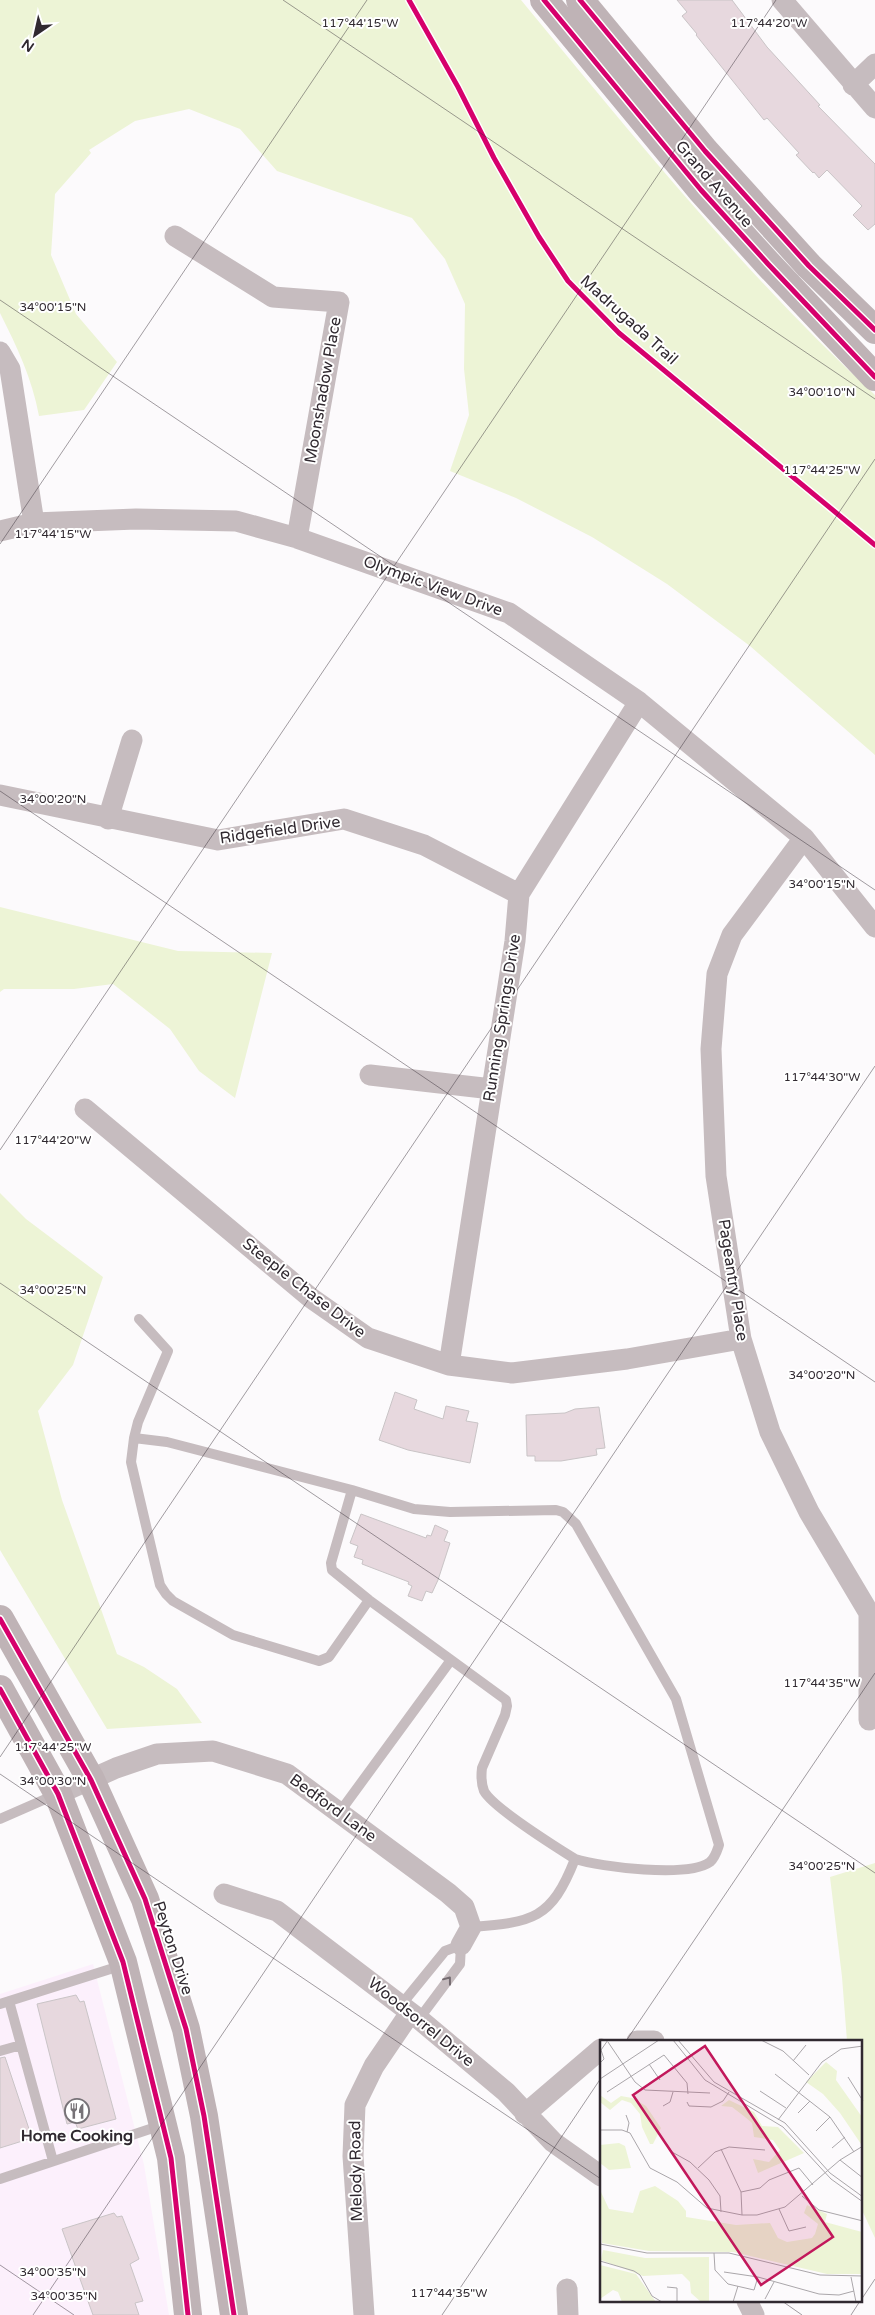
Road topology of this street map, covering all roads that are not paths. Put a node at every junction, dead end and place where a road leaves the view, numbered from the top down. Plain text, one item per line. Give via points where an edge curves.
1 (544, 0) edge
2 (580, 0) edge
3 (782, 0) edge
4 (875, 64) edge
5 (854, 85) junction
6 (875, 108) edge
7 (175, 236) dead end
8 (875, 330) edge
9 (0, 352) edge
10 (875, 377) edge
11 (34, 523) junction
12 (0, 531) edge
13 (298, 538) junction
14 (640, 702) junction
15 (132, 740) dead end
16 (0, 795) edge
17 (108, 819) junction
18 (804, 838) junction
19 (519, 894) junction
20 (875, 927) edge
21 (370, 1075) dead end
22 (492, 1089) junction
23 (85, 1110) dead end
24 (139, 1319) dead end
25 (741, 1339) junction
26 (449, 1366) junction
27 (134, 1438) junction
28 (352, 1490) junction
29 (369, 1600) junction
30 (0, 1619) edge
31 (451, 1660) junction
32 (0, 1689) edge
33 (869, 1720) dead end
34 (91, 1780) junction
35 (58, 1794) junction
36 (339, 1813) junction
37 (0, 1819) edge
38 (575, 1859) junction
39 (224, 1894) dead end
40 (471, 1927) junction
41 (460, 1945) junction
42 (124, 1965) junction
43 (5, 2002) edge
44 (410, 2012) junction
45 (22, 2045) junction
46 (0, 2051) edge
47 (600, 2051) edge
48 (525, 2114) junction
49 (204, 2116) junction
50 (163, 2125) junction
51 (53, 2161) junction
52 (600, 2175) edge
53 (0, 2179) edge
54 (567, 2289) dead end
55 (748, 2302) edge
56 (188, 2315) edge
57 (234, 2315) edge
58 (364, 2315) edge
59 (568, 2315) edge
60 (754, 2315) edge

1 - 10 main road, Grand Avenue via 701,190
2 - 8 main road, Grand Avenue via 712,158 809,266
3 - 5 street
4 - 5 street
5 - 6 street
7 - 13 street, Moonshadow Place via 273,297 339,302
9 - 11 street via 10,369
11 - 12 street, Olympic View Drive
11 - 13 street, Olympic View Drive via 136,519 236,521
13 - 14 street, Olympic View Drive via 509,613
14 - 18 street, Olympic View Drive
14 - 19 street, Running Springs Drive
15 - 17 street
16 - 17 street, Ridgefield Drive
17 - 19 street, Ridgefield Drive via 218,840 344,819 424,845
18 - 20 street, Olympic View Drive
18 - 25 street, Pageantry Place via 732,935 717,974 711,1049 716,1176
19 - 22 street, Running Springs Drive
21 - 22 street
22 - 26 street, Running Springs Drive
23 - 26 street, Steeple Chase Drive via 311,1298 368,1338
24 - 27 lane via 168,1351
25 - 26 street, Steeple Chase Drive via 627,1359 512,1373
25 - 33 street, Pageantry Place via 770,1432 809,1512 869,1613
27 - 28 lane via 167,1442
27 - 29 lane via 131,1462 160,1585 174,1601 233,1635 320,1661 329,1658
28 - 29 lane via 331,1562 332,1570
28 - 38 lane via 414,1509 450,1512 556,1510 576,1524 676,1698 719,1845 710,1862 688,1869 596,1865
29 - 31 lane
30 - 34 main road, Peyton Drive
31 - 36 lane
31 - 38 lane via 506,1700 507,1706 482,1768 485,1793 524,1825
32 - 35 main road
34 - 35 street, Bedford Lane
34 - 36 street, Bedford Lane via 157,1754 213,1751 287,1774
34 - 49 main road, Peyton Drive via 145,1899 186,2029
35 - 37 lane
35 - 42 main road
36 - 40 street, Bedford Lane via 448,1893 464,1907
38 - 40 lane via 561,1890 537,1916 500,1925
39 - 44 street, Woodsorrel Drive via 277,1911
40 - 41 street
41 - 44 lane via 444,1951
44 -> 41 lane via 460,1964
42 - 43 lane
42 - 50 main road
43 - 45 lane
44 - 48 street, Woodsorrel Drive via 506,2092
44 - 58 street, Melody Road via 374,2066 355,2105 353,2156
45 - 46 lane
45 - 51 lane
47 - 48 street
48 - 52 street, Woodsorrel Drive via 553,2142
49 - 50 main road
49 - 57 main road, Peyton Drive
50 - 51 lane
50 - 56 main road via 171,2158
51 - 53 lane
54 - 59 street
55 - 60 street

